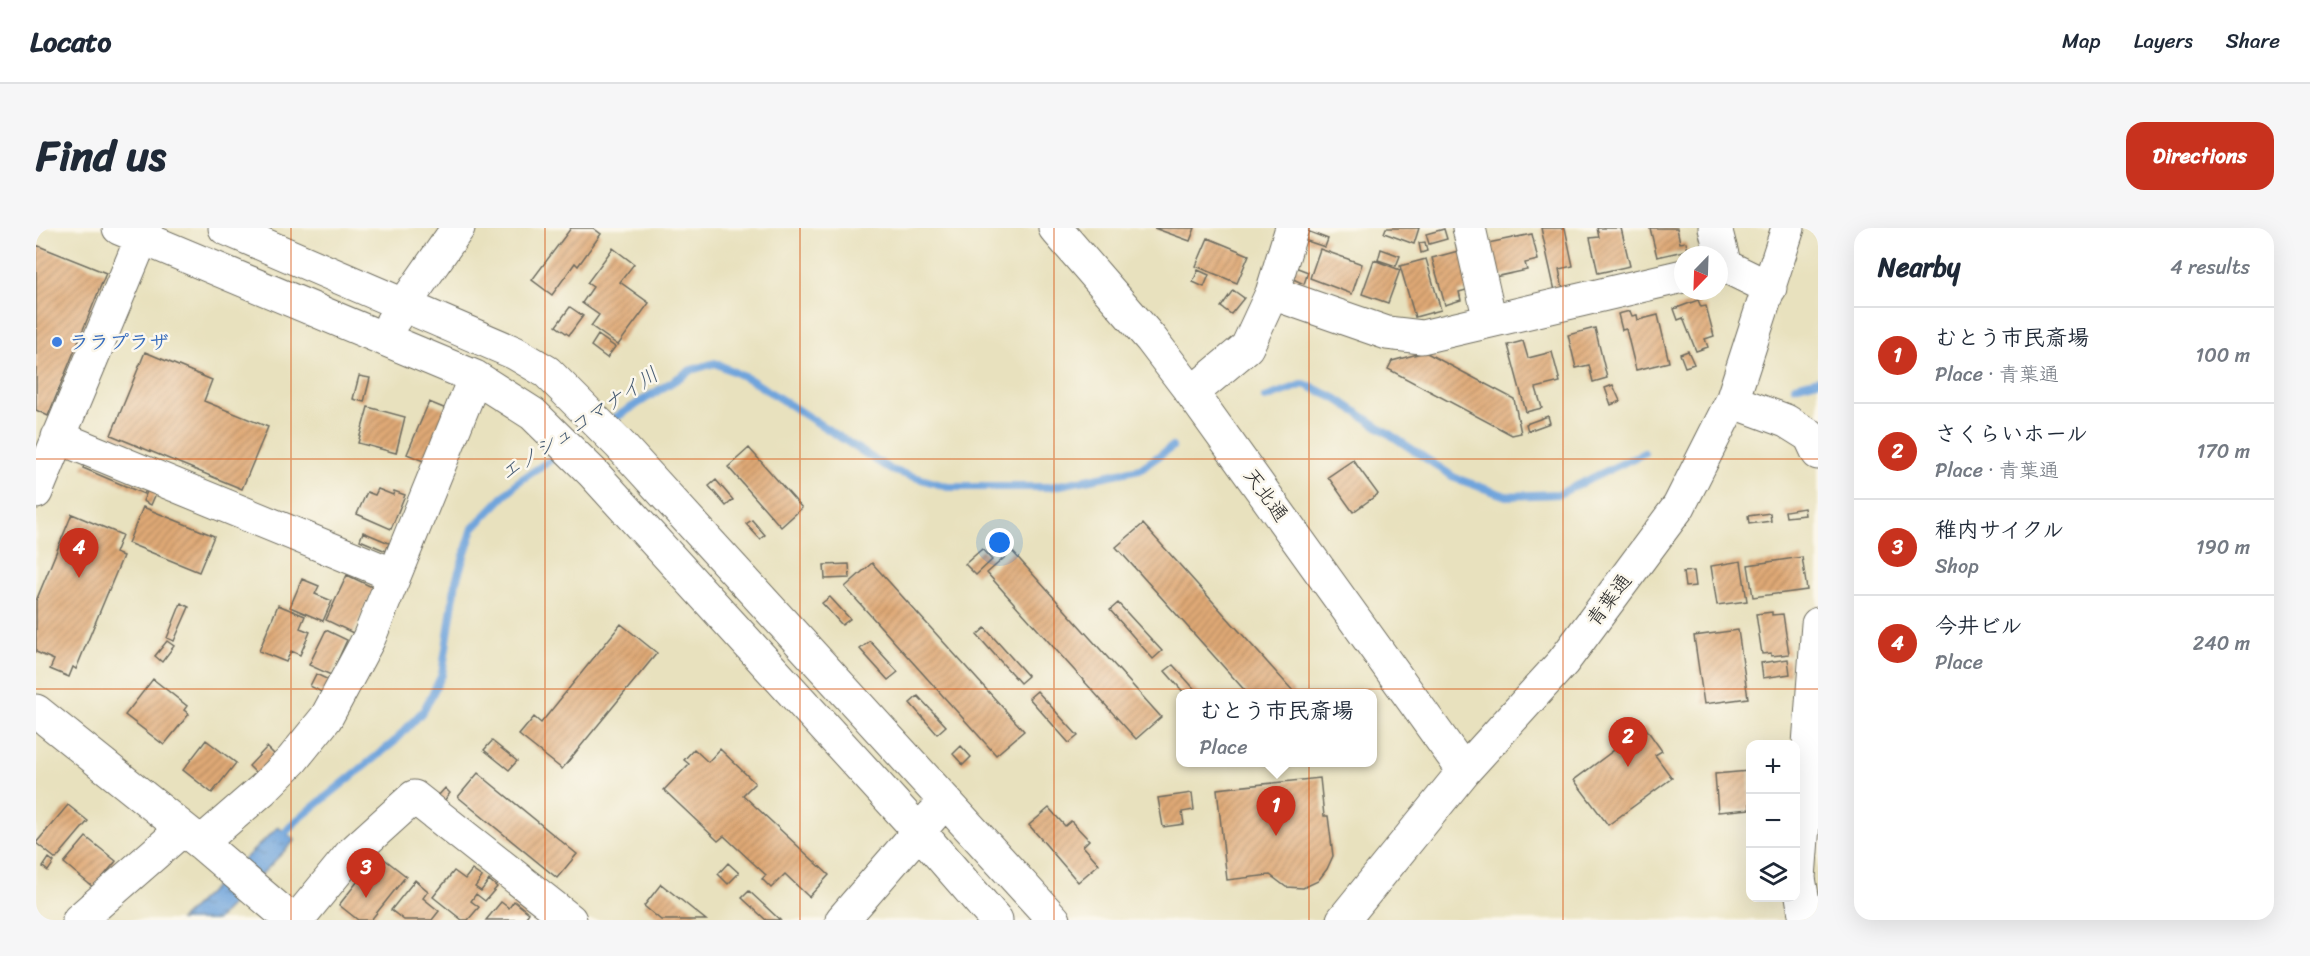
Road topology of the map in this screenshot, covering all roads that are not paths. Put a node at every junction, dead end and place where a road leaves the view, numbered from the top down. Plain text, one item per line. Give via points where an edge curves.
1 (225, 228) edge
2 (458, 228) edge
3 (1292, 228) edge
4 (1469, 228) edge
5 (1715, 228) edge
6 (1788, 228) edge
7 (136, 231) edge
8 (1074, 235) edge
9 (1718, 246) edge
10 (1728, 269) edge
11 (1674, 278) edge
12 (1770, 288) junction
13 (1272, 293) junction
14 (404, 305) junction
15 (1490, 321) junction
16 (382, 337) junction
17 (475, 377) junction
18 (1192, 393) junction
19 (1732, 401) junction
20 (58, 437) junction
21 (1818, 453) edge
22 (36, 492) edge
23 (394, 575) junction
24 (1818, 624) edge
25 (36, 711) edge
26 (1464, 771) junction
27 (946, 801) junction
28 (918, 830) junction
29 (198, 841) junction
30 (288, 916) edge
31 (79, 920) edge
32 (570, 920) edge
33 (842, 920) edge
34 (996, 920) edge
35 (1054, 920) edge
36 (1343, 920) edge
37 (1806, 920) edge

1 - 14 street
2 - 14 street
3 - 13 street
4 - 15 street
5 - 9 street
6 - 12 street, 青葉通
7 - 16 street
7 - 20 street
8 - 18 street, 天北通
10 - 12 street
11 - 15 street
12 - 19 street, 青葉通
13 - 15 street via 1387,333 1422,337
13 - 18 street via 1247,347
14 - 16 street
14 - 27 street via 515,353 547,372 621,445
16 - 17 street
17 - 23 street
17 - 28 street via 516,402 592,472
18 - 26 street, 天北通
19 - 21 street via 1785,421 1810,436
19 - 26 street, 青葉通 via 1678,506 1563,662
20 - 22 street
20 - 23 street
23 - 29 street via 369,638 326,718 262,790
24 - 37 street via 1799,878
25 - 29 street
26 - 36 street, 青葉通
27 - 28 street
27 - 35 street
28 - 33 street
28 - 34 street
29 - 30 street
29 - 31 street
30 - 32 street via 414,796

